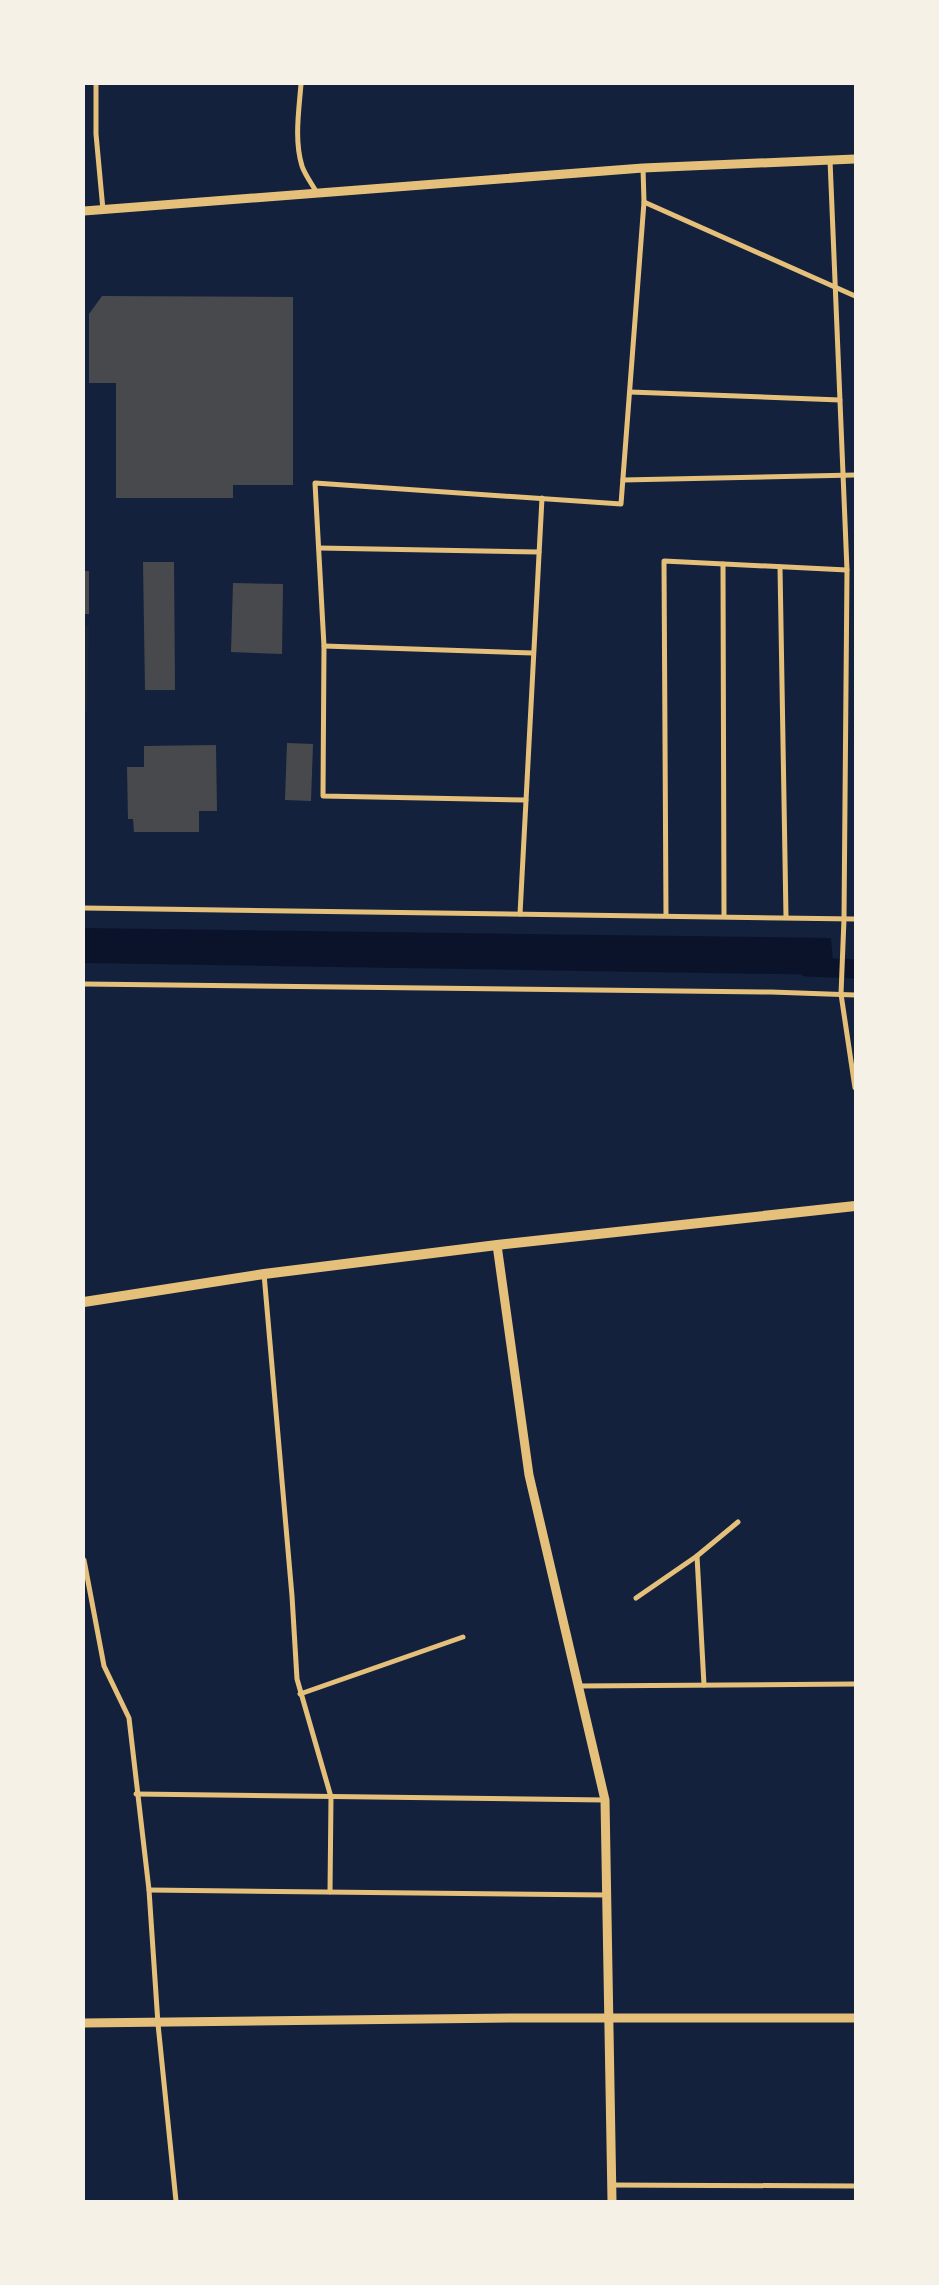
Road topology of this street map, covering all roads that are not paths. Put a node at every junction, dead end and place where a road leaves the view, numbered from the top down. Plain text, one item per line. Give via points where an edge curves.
1 (96, 84) edge
2 (300, 84) edge
3 (830, 159) junction
4 (855, 159) edge
5 (643, 168) junction
6 (318, 193) junction
7 (644, 202) junction
8 (103, 210) junction
9 (84, 211) edge
10 (835, 288) junction
11 (855, 296) edge
12 (630, 392) junction
13 (840, 400) junction
14 (855, 474) edge
15 (843, 475) junction
16 (623, 480) junction
17 (542, 498) junction
18 (319, 548) junction
19 (539, 552) junction
20 (723, 564) junction
21 (780, 567) junction
22 (847, 570) junction
23 (324, 646) junction
24 (534, 652) junction
25 (526, 800) junction
26 (84, 908) edge
27 (520, 914) junction
28 (666, 915) junction
29 (724, 916) junction
30 (786, 917) junction
31 (844, 918) junction
32 (855, 919) edge
33 (84, 984) edge
34 (841, 994) junction
35 (855, 995) edge
36 (855, 1088) edge
37 (855, 1206) edge
38 (497, 1245) junction
39 (264, 1274) junction
40 (84, 1302) edge
41 (738, 1522) dead end
42 (697, 1556) junction
43 (84, 1560) edge
44 (636, 1598) dead end
45 (463, 1637) dead end
46 (855, 1684) edge
47 (704, 1685) junction
48 (578, 1686) junction
49 (300, 1694) junction
50 (136, 1794) junction
51 (331, 1797) junction
52 (605, 1800) junction
53 (149, 1890) junction
54 (330, 1892) junction
55 (606, 1895) junction
56 (855, 2018) edge
57 (607, 2019) junction
58 (84, 2024) edge
59 (158, 2024) junction
60 (612, 2185) junction
61 (855, 2186) edge
62 (176, 2201) edge
63 (612, 2201) edge

1 - 8 street via 96,134
2 - 6 street via 300,154 304,170
3 - 4 street
3 - 5 street
3 - 10 street
5 - 6 street
5 - 7 street
6 - 8 street
7 - 10 street
7 - 12 street
8 - 9 street
10 - 11 street
10 - 13 street
12 - 13 street
12 - 16 street
13 - 15 street
14 - 15 street
15 - 16 street
15 - 22 street
16 - 17 street via 621,504
17 - 18 street via 315,483
17 - 19 street
18 - 19 street
18 - 23 street
19 - 24 street
20 - 21 street
20 - 28 street via 664,561
20 - 29 street
21 - 22 street
21 - 30 street
22 - 31 street
23 - 24 street
23 - 25 street via 323,796
24 - 25 street
25 - 27 street
26 - 27 street
27 - 28 street
28 - 29 street
29 - 30 street
30 - 31 street
31 - 32 street
31 - 34 street
33 - 34 street
34 - 35 street
34 - 36 street
37 - 38 main road
38 - 39 main road
38 - 48 street via 529,1475
39 - 40 main road
39 - 49 street
41 - 42 street
42 - 44 street
42 - 47 street
43 - 50 street via 104,1666 129,1718
45 - 49 street
46 - 47 street
47 - 48 street
48 - 52 street
49 - 51 street
50 - 51 street
50 - 53 street
51 - 52 street
51 - 54 street
52 - 55 street
53 - 54 street
53 - 59 street
54 - 55 street
55 - 57 street
56 - 57 street
57 - 59 street
57 - 60 street
58 - 59 street
59 - 62 street
60 - 61 street
60 - 63 street

